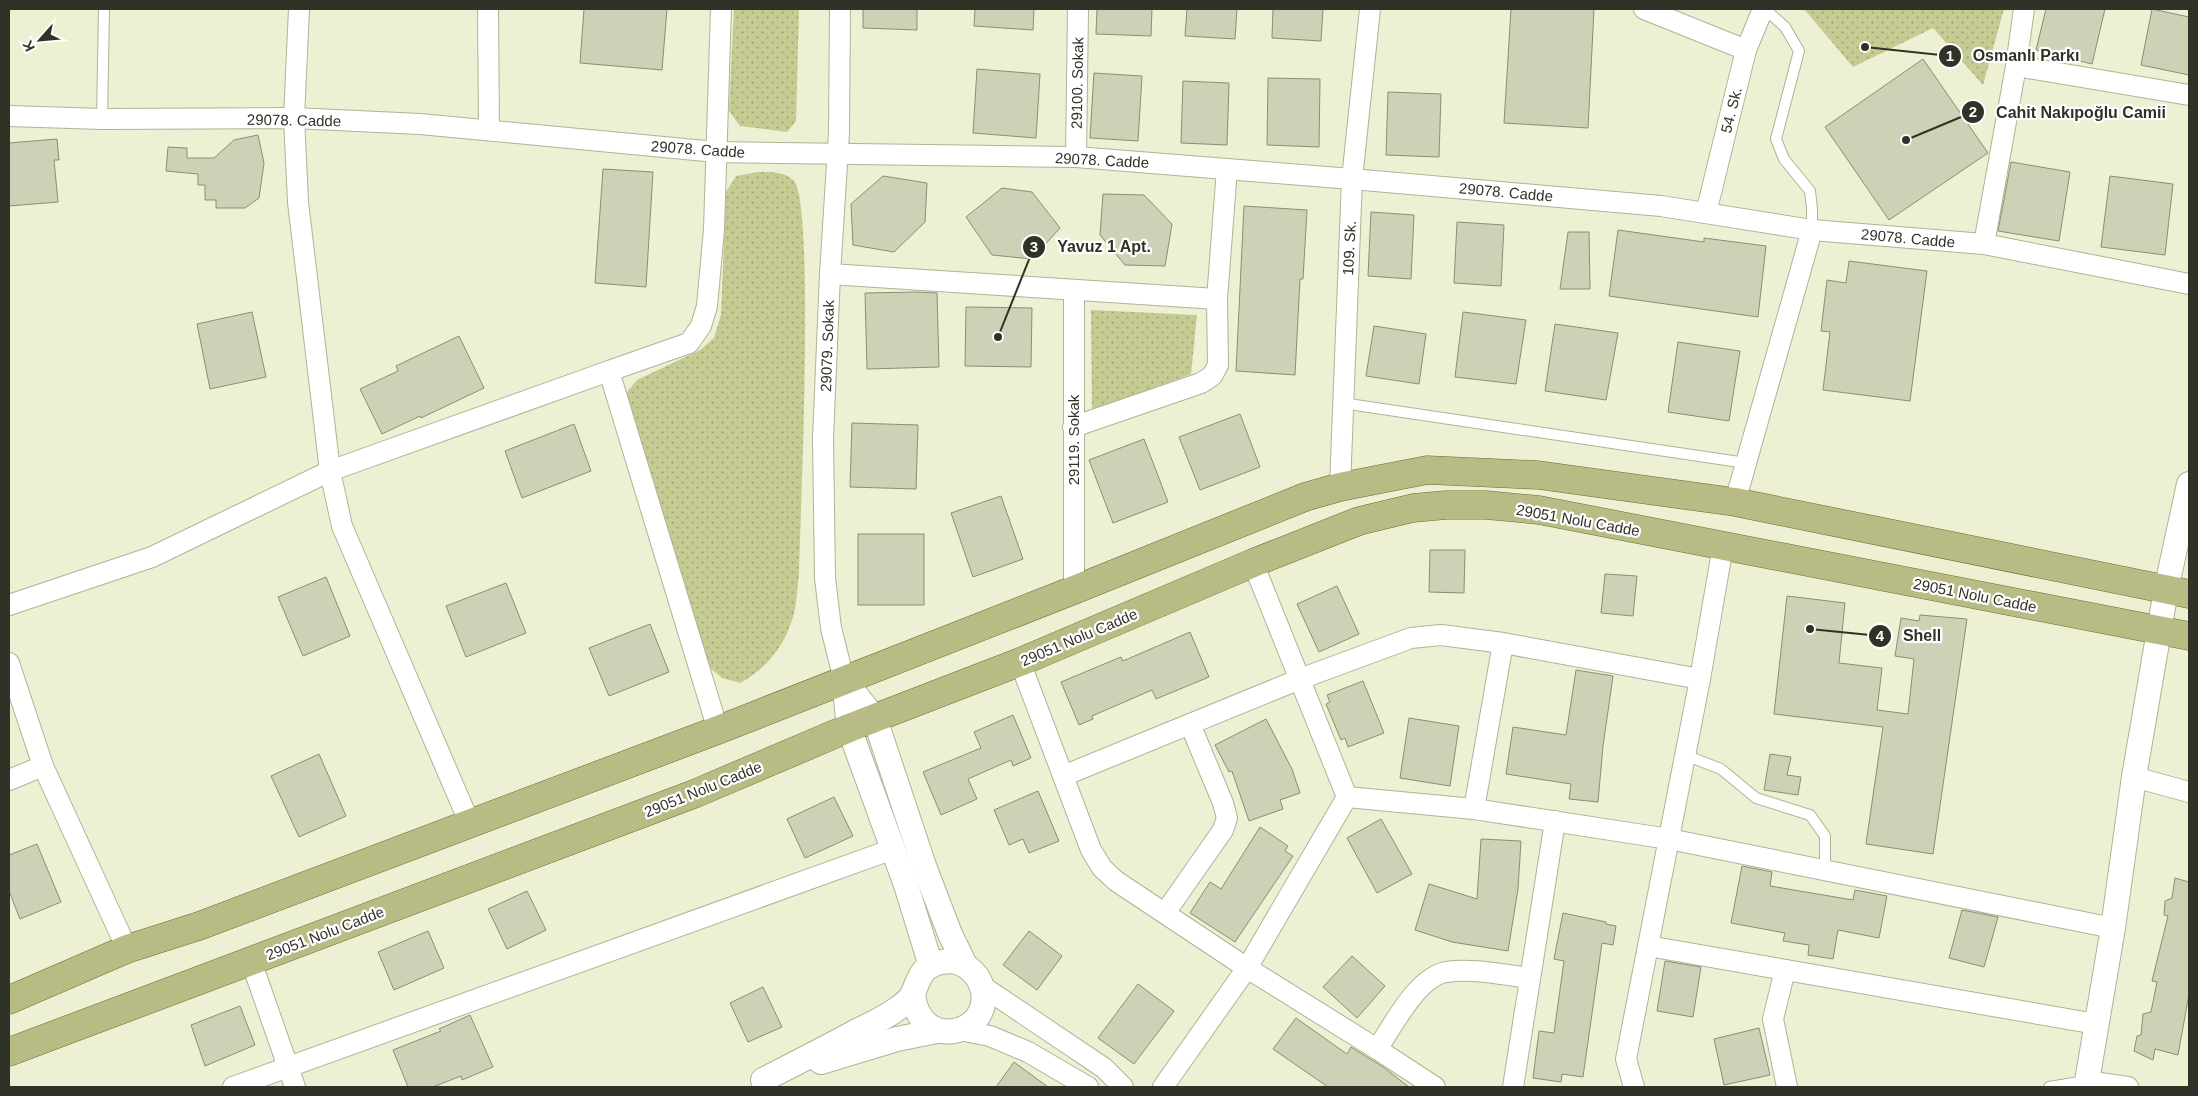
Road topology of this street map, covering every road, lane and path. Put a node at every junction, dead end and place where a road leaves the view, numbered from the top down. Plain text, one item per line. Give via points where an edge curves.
1 (104, 9) edge
2 (298, 9) edge
3 (488, 9) edge
4 (721, 9) edge
5 (840, 9) edge
6 (1078, 9) edge
7 (1370, 9) edge
8 (1644, 9) edge
9 (1764, 9) edge
10 (2024, 9) edge
11 (1746, 50) junction
12 (2016, 66) junction
13 (2189, 95) edge
14 (9, 116) edge
15 (294, 118) junction
16 (102, 119) junction
17 (489, 130) junction
18 (716, 152) junction
19 (838, 154) junction
20 (1076, 157) junction
21 (1227, 169) junction
22 (1352, 179) junction
23 (1706, 213) junction
24 (1812, 230) junction
25 (1984, 244) junction
26 (830, 274) junction
27 (2189, 284) edge
28 (1074, 290) junction
29 (1217, 299) junction
30 (609, 371) junction
31 (1342, 403) junction
32 (1073, 427) junction
33 (1746, 463) junction
34 (330, 471) junction
35 (2189, 484) edge
36 (1340, 487) junction
37 (1735, 502) junction
38 (1723, 546) junction
39 (1253, 563) junction
40 (1074, 590) junction
41 (2178, 592) edge
42 (9, 605) edge
43 (2160, 631) junction
44 (2189, 636) edge
45 (1503, 643) junction
46 (1020, 662) junction
47 (9, 663) edge
48 (1300, 679) junction
49 (1700, 679) junction
50 (844, 680) junction
51 (875, 719) junction
52 (1190, 724) junction
53 (849, 728) junction
54 (718, 730) junction
55 (1686, 755) junction
56 (43, 766) junction
57 (1063, 776) junction
58 (2134, 777) junction
59 (9, 780) edge
60 (2189, 792) edge
61 (1347, 797) junction
62 (1474, 809) junction
63 (1555, 821) junction
64 (470, 824) junction
65 (1669, 839) junction
66 (893, 849) junction
67 (1825, 870) junction
68 (1165, 914) junction
69 (2113, 928) junction
70 (1648, 946) junction
71 (127, 949) junction
72 (251, 961) junction
73 (965, 965) junction
74 (931, 966) junction
75 (1247, 968) junction
76 (1785, 970) junction
77 (1530, 978) junction
78 (982, 986) junction
79 (913, 994) junction
80 (9, 1000) edge
81 (2096, 1024) junction
82 (949, 1030) junction
83 (1378, 1049) junction
84 (9, 1052) edge
85 (288, 1067) junction
86 (2086, 1084) edge
87 (760, 1085) edge
88 (233, 1087) edge
89 (296, 1087) edge
90 (1088, 1087) edge
91 (1123, 1087) edge
92 (1163, 1087) edge
93 (1435, 1087) edge
94 (1513, 1087) edge
95 (1634, 1087) edge
96 (1787, 1087) edge
97 (2049, 1087) edge
98 (2128, 1087) edge

1 - 16 lane
2 - 15 street
3 - 17 street
4 - 18 street
5 - 19 street, 29079. Sokak
6 - 20 street, 29100. Sokak
7 - 22 street, 109. Sk.
8 - 11 street
9 - 11 street, 54. Sk.
9 - 24 lane via 1785,27 1799,51 1776,139 1784,159 1810,191
10 - 12 street
11 - 23 street, 54. Sk.
12 - 13 street
12 - 25 street
14 - 16 street, 29078. Cadde
15 - 16 street, 29078. Cadde
15 - 17 street, 29078. Cadde
15 - 34 street via 298,202
17 - 18 street, 29078. Cadde
18 - 19 street, 29078. Cadde
18 - 30 street via 714,229 707,306 701,326 689,343
19 - 20 street, 29078. Cadde
19 - 26 street, 29079. Sokak
20 - 21 street, 29078. Cadde
21 - 22 street, 29078. Cadde
21 - 29 street
22 - 23 street, 29078. Cadde via 1661,206
22 - 31 street, 109. Sk.
23 - 24 street, 29078. Cadde
24 - 25 street, 29078. Cadde
24 - 33 street
25 - 27 street, 29078. Cadde
26 - 28 street
26 - 50 street, 29079. Sokak via 824,438 825,578 831,628
28 - 29 street
28 - 32 street, 29119. Sokak
29 - 32 street via 1218,365 1212,376 1202,383
30 - 34 street
30 - 54 street
31 - 33 lane
31 - 36 street, 109. Sk.
32 - 40 street, 29119. Sokak
33 - 37 street
34 - 42 street via 152,557
34 - 64 street via 342,526
35 - 41 street
36 - 37 main road via 1427,470 1538,475
36 - 40 main road via 1305,497
37 - 41 main road
38 - 39 main road, 29051 Nolu Cadde via 1539,510 1446,505 1413,508 1359,521
38 - 43 main road, 29051 Nolu Cadde
38 - 49 street
39 - 46 main road, 29051 Nolu Cadde
39 - 48 street
40 - 50 main road
41 - 43 street
43 - 44 main road, 29051 Nolu Cadde
43 - 58 street
45 - 48 street via 1441,635 1411,638
45 - 49 street
45 - 62 street
46 - 51 main road, 29051 Nolu Cadde
46 - 57 street
47 - 56 street
48 - 52 street
48 - 61 street
49 - 55 street
50 - 51 street
50 - 53 street
50 - 54 main road
51 - 53 main road, 29051 Nolu Cadde
51 - 73 street via 924,866
52 - 57 street
52 - 68 street via 1227,818 1223,830
53 - 66 street
53 - 72 main road, 29051 Nolu Cadde via 694,794
54 - 64 main road
55 - 65 street
55 - 67 lane via 1722,769 1756,798 1810,815 1825,836
56 - 59 street
56 - 71 street
57 - 68 street via 1091,850 1102,868
58 - 60 street
58 - 69 street
61 - 62 street
61 - 75 street
62 - 63 street
63 - 65 street
63 - 77 street
64 - 71 main road via 199,926
65 - 67 street
65 - 70 street
66 - 74 street
66 - 85 street
67 - 69 street
68 - 75 street
69 - 81 street
70 - 76 street
70 - 95 street via 1626,1059
71 - 80 main road
72 - 84 main road, 29051 Nolu Cadde
72 - 85 street
73 - 74 street via 948,962
73 - 78 street
74 - 79 street via 919,978
75 - 83 street
75 - 92 street
76 - 81 street
76 - 96 street via 1773,1019
77 - 83 street via 1466,971 1444,972 1418,990
77 - 94 street
78 - 82 street via 983,1005 978,1016 970,1025
78 - 91 street via 1104,1068
79 - 82 street via 919,1017 927,1025
79 - 87 street via 894,1011
81 - 86 street
82 - 87 street via 897,1039
82 - 90 street via 990,1036 1028,1052
83 - 93 street
85 - 88 street
85 - 89 street
86 - 97 lane
86 - 98 street

